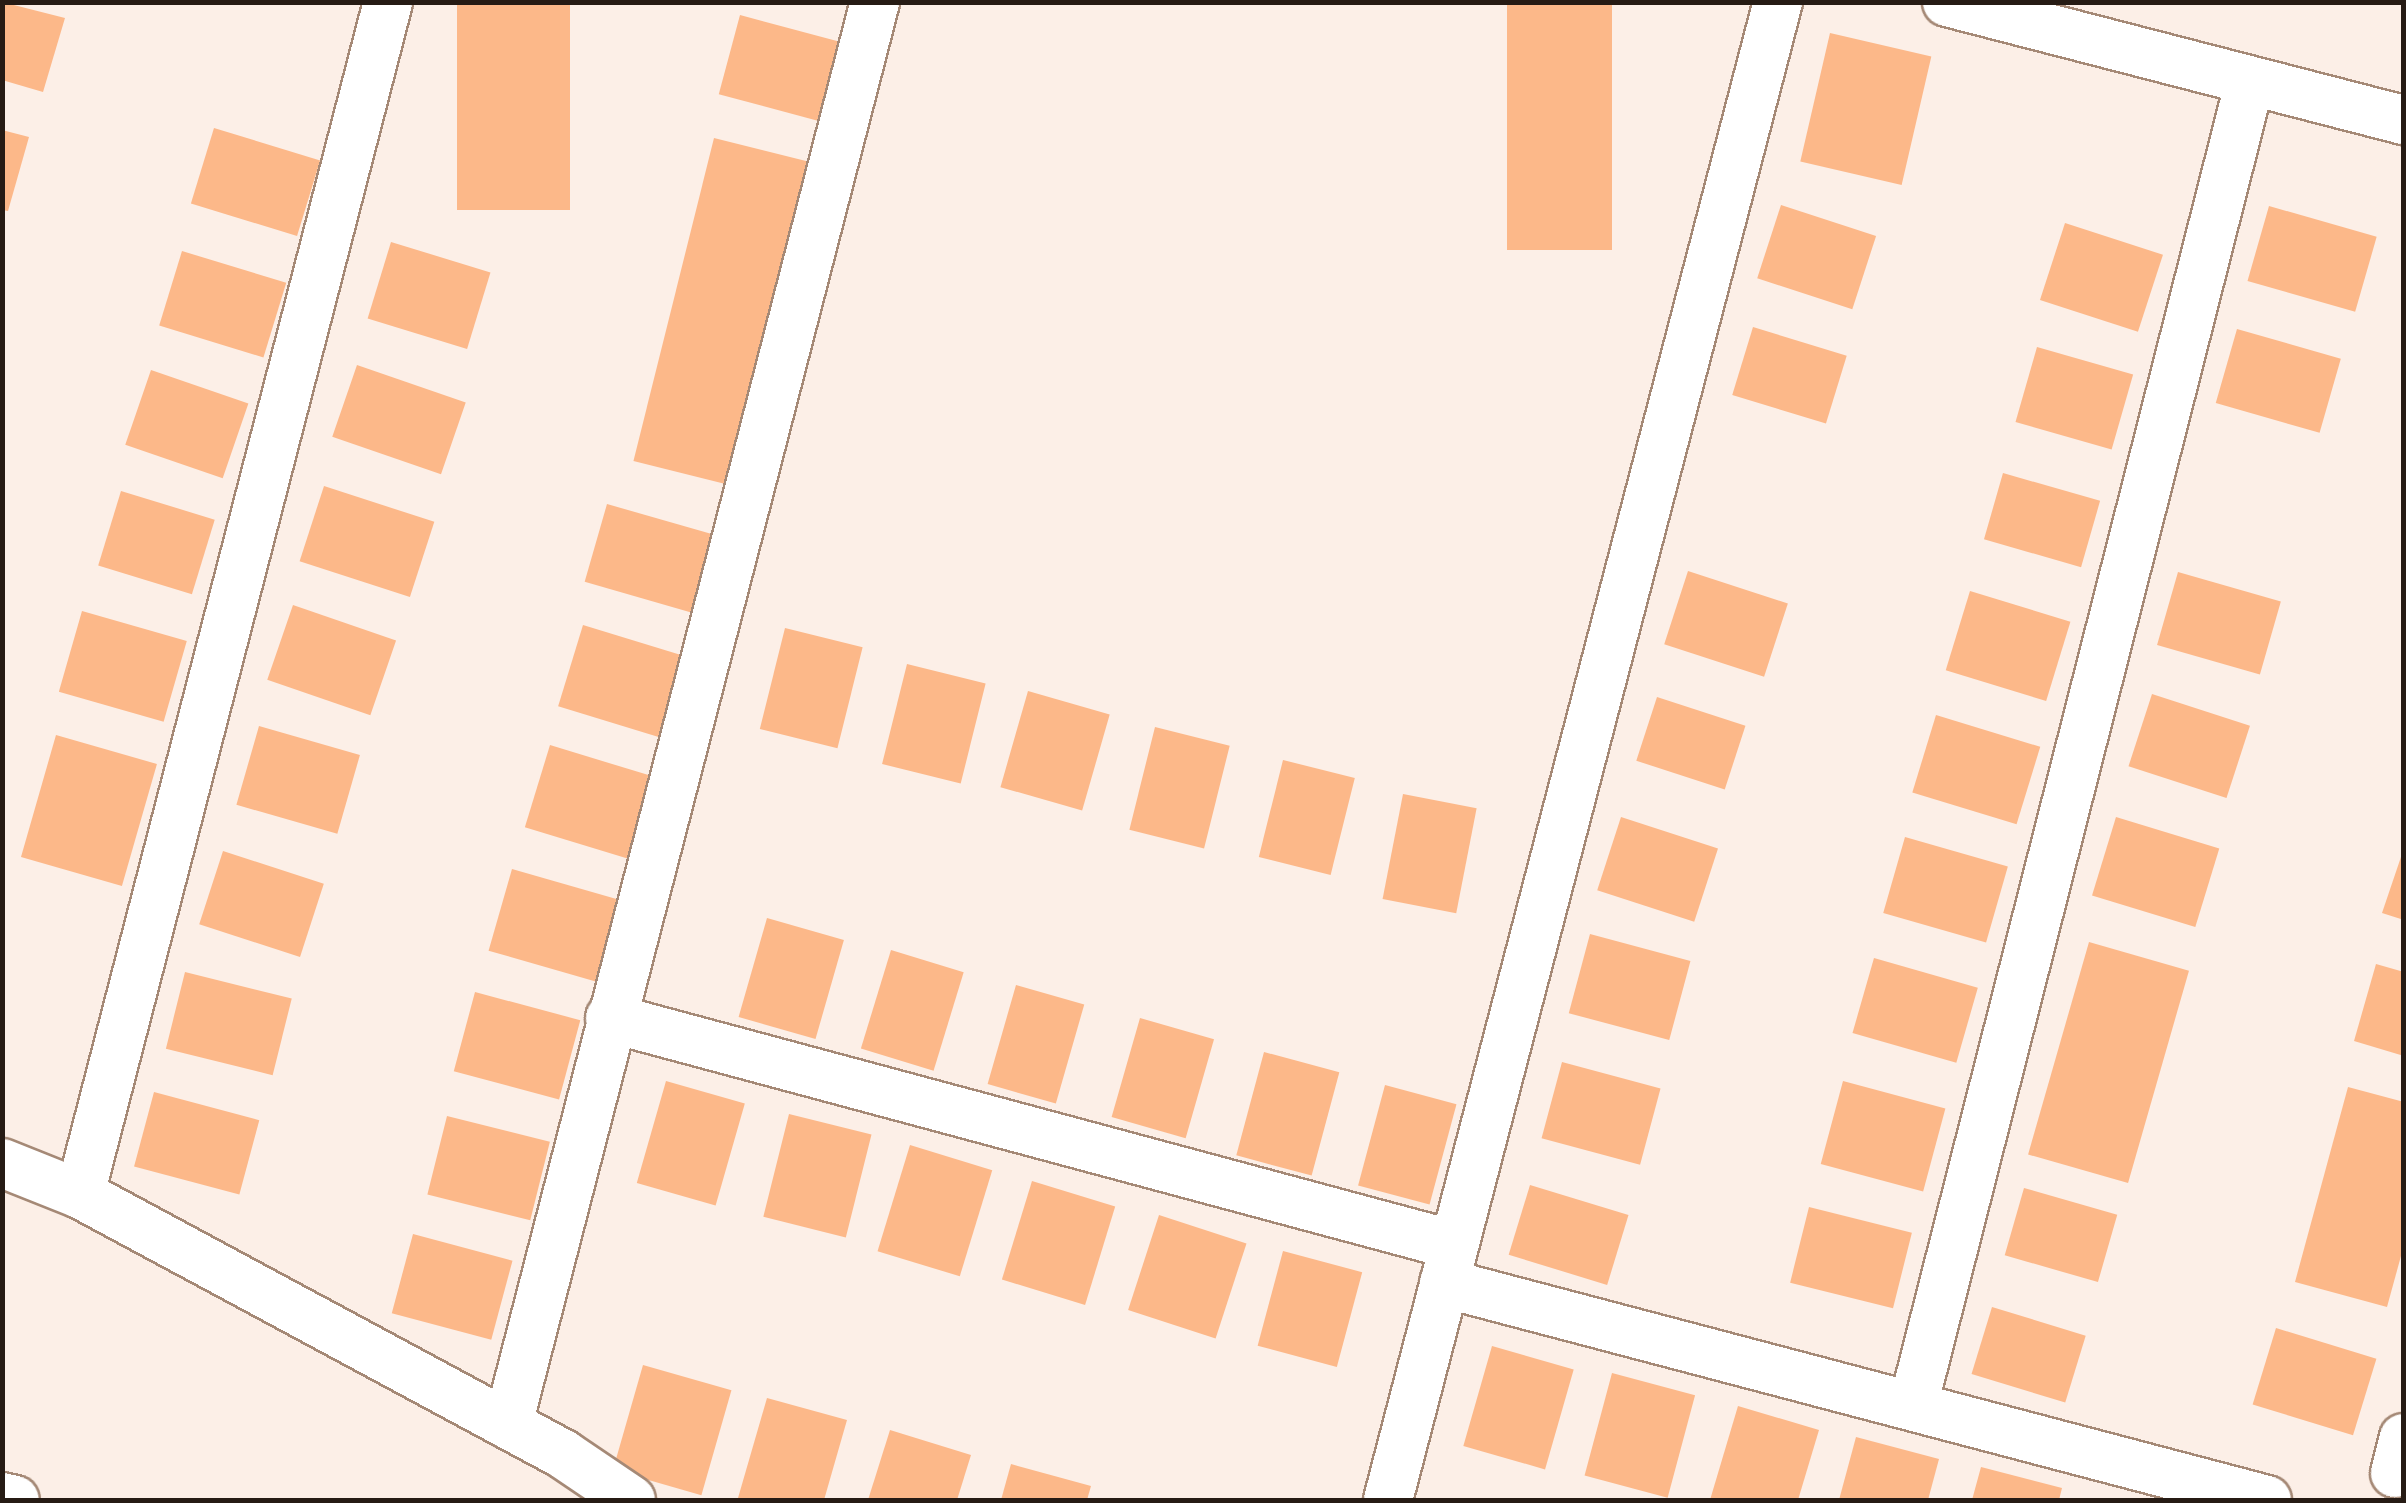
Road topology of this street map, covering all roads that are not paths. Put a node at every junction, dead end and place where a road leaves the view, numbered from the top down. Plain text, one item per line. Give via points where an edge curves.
1 (388, 2) edge
2 (875, 2) edge
3 (1778, 2) edge
4 (1947, 2) edge
5 (2250, 80) junction
6 (2404, 120) edge
7 (610, 1018) junction
8 (2, 1163) edge
9 (80, 1194) junction
10 (1449, 1264) junction
11 (1913, 1406) junction
12 (508, 1424) junction
13 (2, 1498) edge
14 (15, 1500) edge
15 (631, 1500) edge
16 (1388, 1500) edge
17 (2266, 1500) edge

1 - 9 street
2 - 7 street
3 - 10 street
4 - 5 street
5 - 6 street
5 - 11 street
7 - 10 street
7 - 12 street
8 - 9 street
9 - 12 street
10 - 11 street
10 - 16 street
11 - 17 street
12 - 15 street
13 - 14 street

